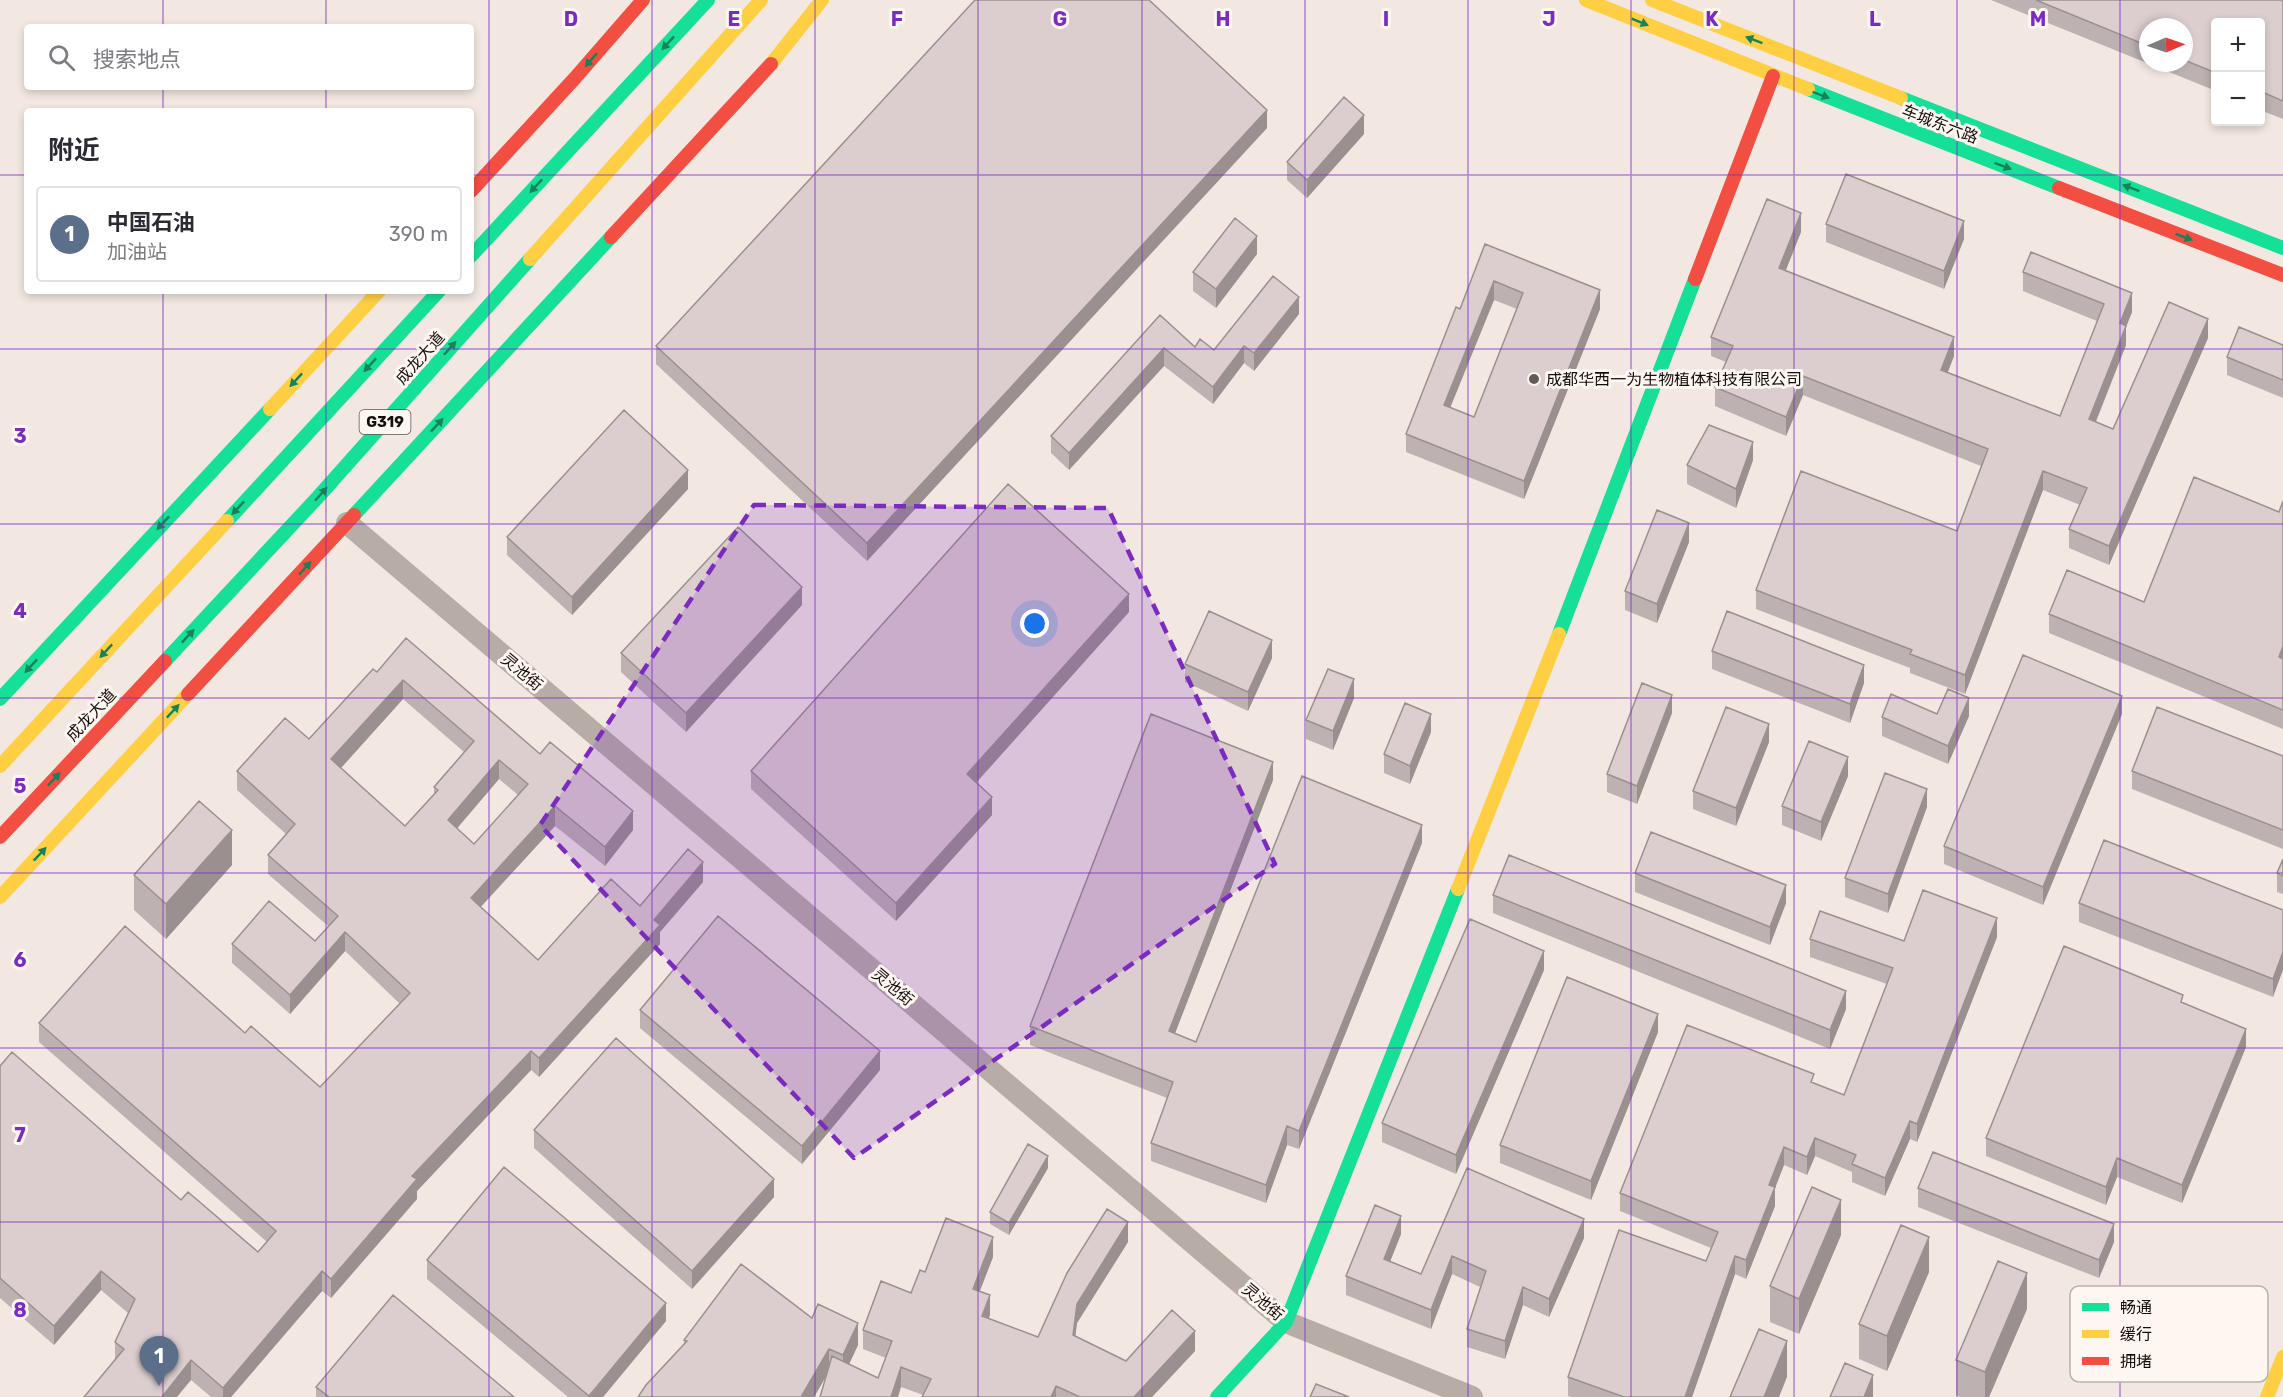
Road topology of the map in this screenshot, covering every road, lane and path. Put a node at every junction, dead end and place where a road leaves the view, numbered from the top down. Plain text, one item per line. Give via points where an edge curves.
1 (643, 0) edge
2 (708, 0) edge
3 (761, 0) edge
4 (822, 0) edge
5 (1586, 0) edge
6 (1652, 0) edge
7 (1773, 76) junction
8 (474, 188) edge
9 (2283, 248) edge
10 (474, 253) edge
11 (2283, 275) edge
12 (375, 294) edge
13 (436, 294) edge
14 (347, 523) junction
15 (0, 699) edge
16 (0, 766) edge
17 (0, 837) edge
18 (0, 897) edge
19 (1286, 1322) junction
20 (2283, 1357) edge
21 (1217, 1397) edge
22 (1472, 1397) edge
23 (2267, 1397) edge

1 -> 8 main road
2 -> 10 main road
17 -> 3 main road, 成龙大道 / G319 via 318,497
14 -> 4 main road via 777,57
5 -> 7 main road, 车城东六路
9 -> 6 main road, 车城东六路
7 -> 11 main road, 车城东六路
7 - 19 main road via 1542,678
12 -> 15 main road
13 -> 16 main road, 成龙大道 / G319
18 -> 14 main road
14 - 19 street, 灵池街
19 - 21 main road
19 - 22 street, 灵池街
20 - 23 main road

